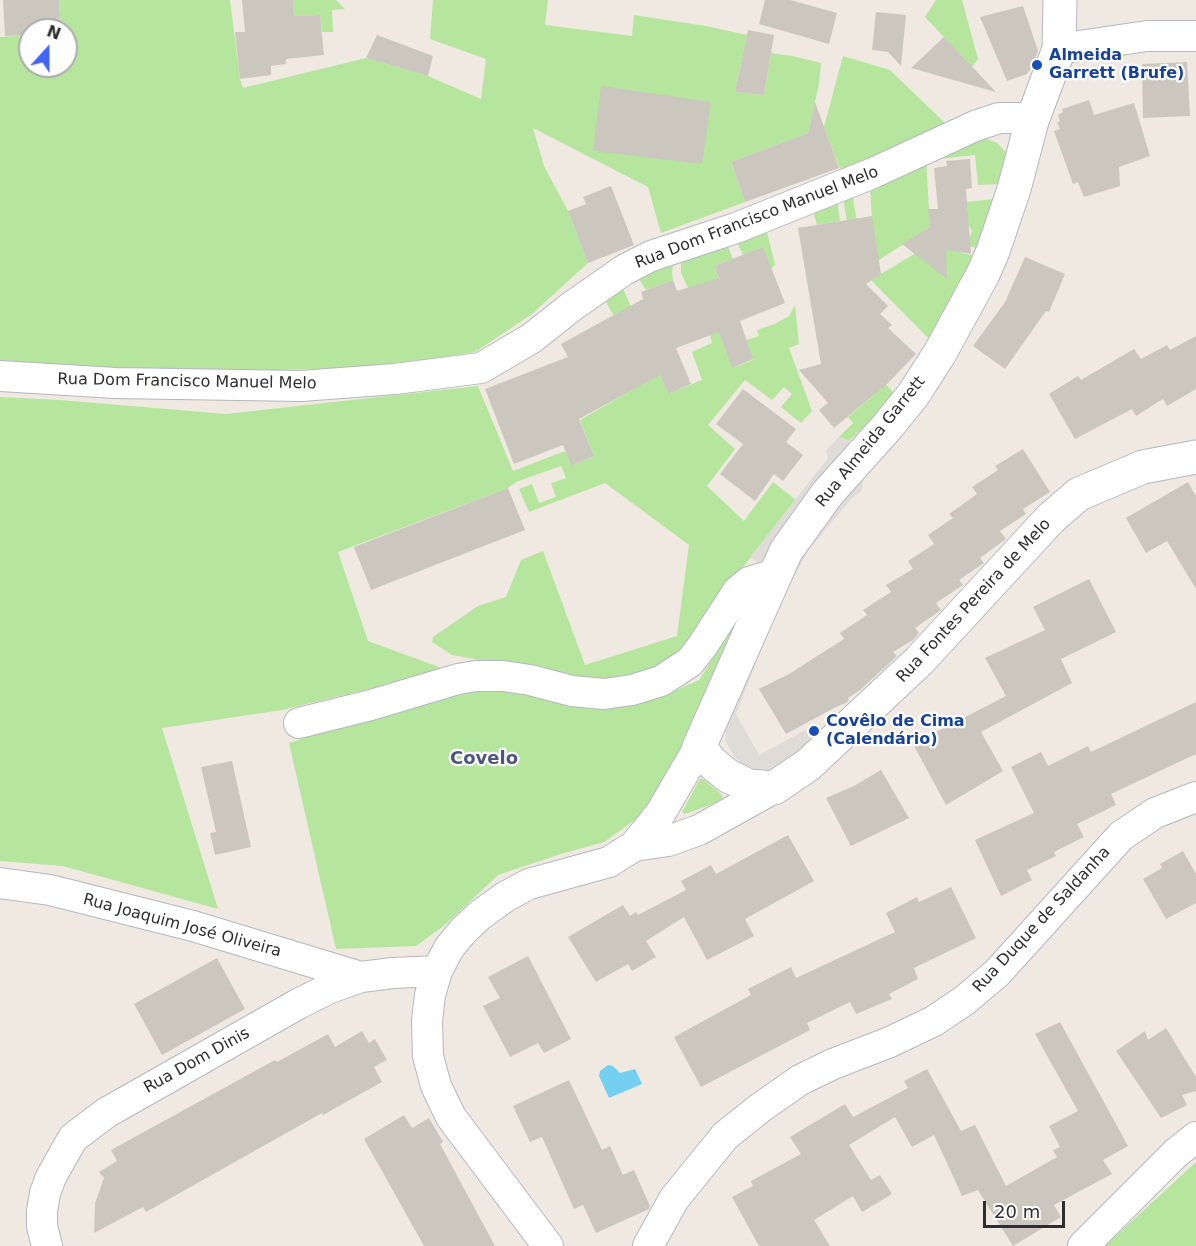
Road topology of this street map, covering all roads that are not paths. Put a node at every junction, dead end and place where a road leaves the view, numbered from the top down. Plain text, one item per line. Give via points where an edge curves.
1 (1060, 0) edge
2 (1196, 36) edge
3 (1059, 49) junction
4 (1032, 121) junction
5 (0, 376) edge
6 (1196, 457) edge
7 (775, 574) junction
8 (298, 723) dead end
9 (699, 747) junction
10 (774, 788) junction
11 (1196, 797) edge
12 (634, 846) junction
13 (0, 883) edge
14 (437, 971) junction
15 (361, 977) junction
16 (1196, 1137) edge
17 (47, 1246) edge
18 (548, 1246) edge
19 (648, 1246) edge
20 (1083, 1246) edge

1 - 3 street, Rua Almeida Garrett
2 - 3 street via 1147,36
3 - 4 street, Rua Almeida Garrett
4 - 5 street, Rua Dom Francisco Manuel Melo via 999,118 975,126 736,228 651,256 609,280 532,338 481,368 301,386 115,383
4 - 7 street, Rua Almeida Garrett via 993,251 940,353 913,395 801,528
6 - 10 street, Rua Fontes Pereira de Melo via 1143,466 1079,494 1051,518 919,661 808,765
7 - 8 street via 749,582 738,591 690,662 661,681 604,694 504,676 476,676
7 - 9 street, Rua Almeida Garrett
9 - 10 street via 728,776 749,786
9 - 12 street, Rua Almeida Garrett via 660,814
10 - 12 street, Rua Fontes Pereira de Melo via 699,830 668,841
11 - 19 street, Rua Duque de Saldanha via 1155,813 1122,836 996,973 965,1000 926,1026 800,1080 759,1108 725,1136 674,1199
12 - 14 street, Rua Fontes Pereira de Melo via 609,862 529,884 505,897 463,931
13 - 15 street, Rua Joaquim José Oliveira via 50,890 193,927
14 - 15 street, Rua Dom Dinis
14 - 18 street, Rua Fontes Pereira de Melo via 427,1021 428,1056 436,1086 452,1117
15 - 17 street, Rua Dom Dinis via 278,1015 106,1113 74,1138 45,1193 42,1226
16 - 20 street

